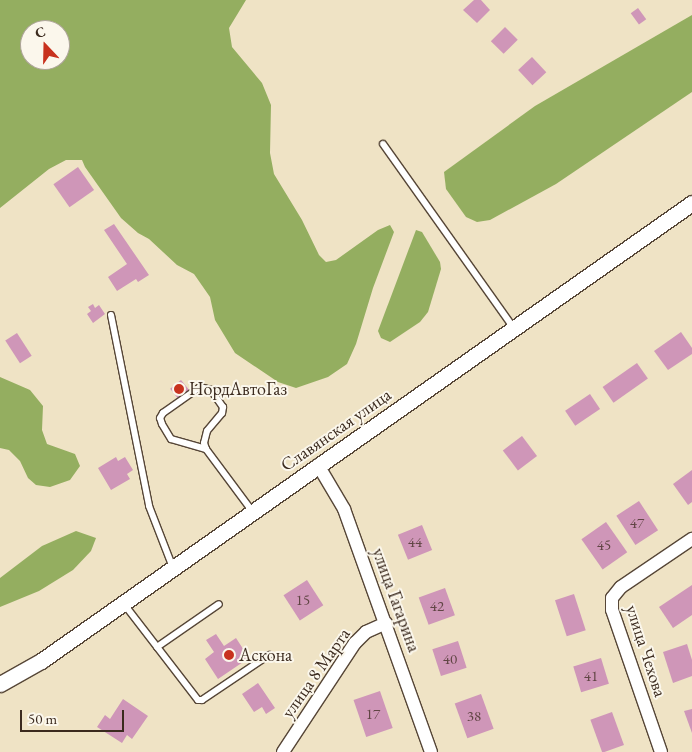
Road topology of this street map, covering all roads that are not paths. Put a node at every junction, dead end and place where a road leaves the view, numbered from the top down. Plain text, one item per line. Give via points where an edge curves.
1 (383, 144) dead end
2 (692, 203) edge
3 (111, 315) dead end
4 (514, 328) junction
5 (206, 449) junction
6 (318, 466) junction
7 (252, 511) junction
8 (692, 539) edge
9 (173, 568) junction
10 (123, 603) junction
11 (219, 604) dead end
12 (386, 623) junction
13 (156, 647) junction
14 (269, 655) dead end
15 (0, 684) edge
16 (283, 752) edge
17 (431, 752) edge
18 (661, 752) edge

1 - 4 lane
2 - 4 street, Славянская улица
3 - 9 lane via 149,506
4 - 6 street, Славянская улица
5 - 5 lane via 207,431 223,407 211,390 200,387 160,418 172,439
5 - 7 lane
6 - 7 street, Славянская улица
6 - 12 street, улица Гагарина via 344,509
7 - 9 street, Славянская улица
8 - 18 street, улица Чехова via 621,586 612,598 612,610
9 - 10 street, Славянская улица
10 - 13 lane
10 - 15 street, Славянская улица via 41,661
11 - 13 lane
12 - 16 street, улица 8 Марта via 366,632 355,643
12 - 17 street, улица Гагарина
13 - 14 lane via 195,696 202,700

